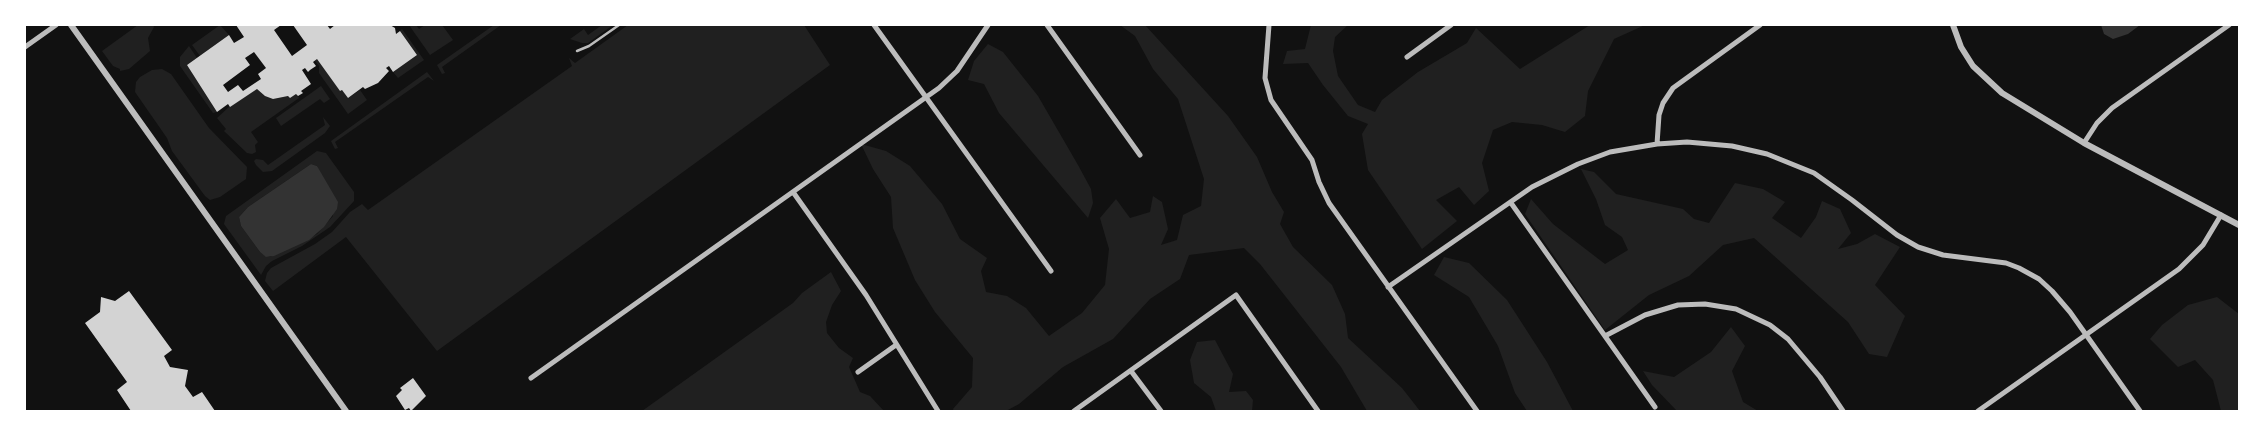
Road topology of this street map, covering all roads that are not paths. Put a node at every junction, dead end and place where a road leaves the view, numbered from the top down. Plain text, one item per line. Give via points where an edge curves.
1 (56, 25) edge
2 (72, 25) edge
3 (619, 25) edge
4 (874, 25) edge
5 (988, 25) edge
6 (1047, 25) edge
7 (1269, 25) edge
8 (1451, 25) edge
9 (1760, 25) edge
10 (1952, 25) edge
11 (2227, 26) edge
12 (25, 47) edge
13 (577, 51) dead end
14 (1407, 57) dead end
15 (926, 98) junction
16 (2084, 142) junction
17 (1657, 144) junction
18 (1140, 156) dead end
19 (793, 192) junction
20 (1511, 202) junction
21 (2221, 215) junction
22 (2239, 224) edge
23 (1051, 271) dead end
24 (1388, 287) junction
25 (2087, 334) junction
26 (1605, 336) junction
27 (896, 345) junction
28 (1131, 371) junction
29 (858, 372) dead end
30 (531, 378) dead end
31 (1655, 406) dead end
32 (346, 411) edge
33 (938, 411) edge
34 (1074, 411) edge
35 (1161, 411) edge
36 (1318, 411) edge
37 (1477, 411) edge
38 (1844, 411) edge
39 (1978, 411) edge
40 (2140, 411) edge

1 - 12 street
2 - 32 street
3 - 13 lane
4 - 15 street
5 - 15 street via 957,71
6 - 18 street
7 - 24 street via 1264,71 1267,90 1312,160 1329,203
8 - 14 street
9 - 17 street via 1673,88 1659,115
10 - 16 street via 1966,57 1988,82
11 - 16 street via 2112,108
15 - 19 street
15 - 23 street
16 - 21 street
17 - 20 street via 1610,152 1578,164 1532,187
17 - 25 street via 1686,142 1732,146 1797,165 1829,183 1897,235 1918,247 1943,256 2006,264 2030,273 2052,290
19 - 27 street via 866,295
19 - 30 street
20 - 24 street
20 - 26 street
21 - 22 street
21 - 25 street via 2203,245 2179,268
24 - 37 street
25 - 39 street
25 - 40 street
26 - 31 street
26 - 38 street via 1644,315 1678,305 1705,304 1736,309 1770,325 1788,339
27 - 29 street
27 - 33 street
28 - 34 street
28 - 35 street
28 - 36 street via 1236,295

